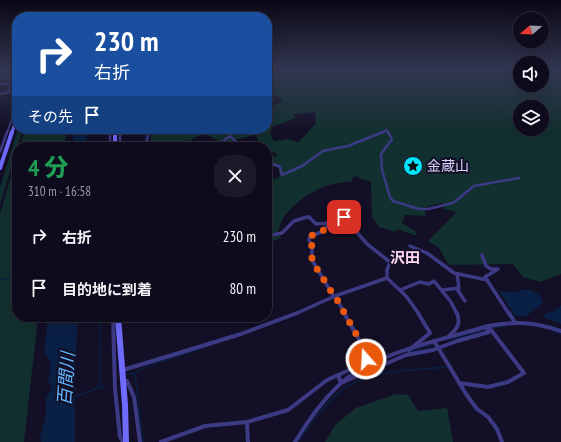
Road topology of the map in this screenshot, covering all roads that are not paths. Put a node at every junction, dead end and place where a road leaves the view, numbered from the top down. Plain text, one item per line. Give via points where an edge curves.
1 (8, 90) edge
2 (12, 91) edge
3 (6, 92) junction
4 (0, 94) edge
5 (12, 118) edge
6 (12, 131) edge
7 (221, 142) edge
8 (237, 142) edge
9 (0, 152) edge
10 (272, 163) edge
11 (0, 168) edge
12 (519, 178) dead end
13 (329, 223) junction
14 (272, 235) edge
15 (410, 246) dead end
16 (482, 255) dead end
17 (457, 274) junction
18 (387, 278) junction
19 (487, 280) junction
20 (457, 289) junction
21 (400, 290) junction
22 (442, 290) junction
23 (334, 296) junction
24 (465, 301) dead end
25 (514, 321) junction
26 (113, 322) edge
27 (118, 322) edge
28 (487, 328) junction
29 (561, 331) edge
30 (449, 336) junction
31 (436, 344) junction
32 (409, 350) junction
33 (123, 370) junction
34 (338, 375) junction
35 (123, 383) junction
36 (341, 383) junction
37 (459, 383) junction
38 (247, 422) junction
39 (124, 442) edge
40 (140, 442) edge
41 (161, 442) edge
42 (248, 442) edge
43 (295, 442) edge
44 (502, 442) edge

1 - 3 street
2 - 3 street
3 - 4 street
5 - 9 street
6 - 11 street
7 - 8 street via 230,136
10 - 12 street via 280,167 282,175 302,166 323,151 348,146 387,130 392,139 382,151 381,168 393,201 428,209 453,203 474,186
13 - 14 street via 316,224 307,217 294,221 282,233
13 - 18 street via 344,217 367,244 390,262
13 - 23 street via 322,232 310,236 309,240 312,246 312,260
15 - 17 street via 423,250
16 - 19 street via 486,268 498,269 485,277
17 - 19 street
17 - 20 street
18 - 21 street
18 - 23 street
19 - 25 street
20 - 22 street
20 - 24 street
21 - 22 street via 420,282 429,284 434,281
21 - 32 street via 430,333
22 - 30 street via 459,320 458,326
23 - 33 street via 286,318 241,334
23 - 34 street via 366,352 364,363
25 - 28 street
25 - 29 street via 530,322
26 - 39 street via 115,389 120,437
27 - 33 street
28 - 30 street
28 - 31 street via 488,332
28 - 37 street via 524,373 508,382 488,387
30 - 31 street
31 - 32 street
31 - 36 street
31 - 37 street
32 - 36 street via 354,373
33 - 35 street
34 - 36 street
34 - 38 street via 327,380 288,410
35 - 39 street
35 - 40 street via 127,381 134,397
36 - 43 street via 301,431
37 - 44 street via 472,402 497,428
38 - 41 street via 205,426
38 - 42 street

